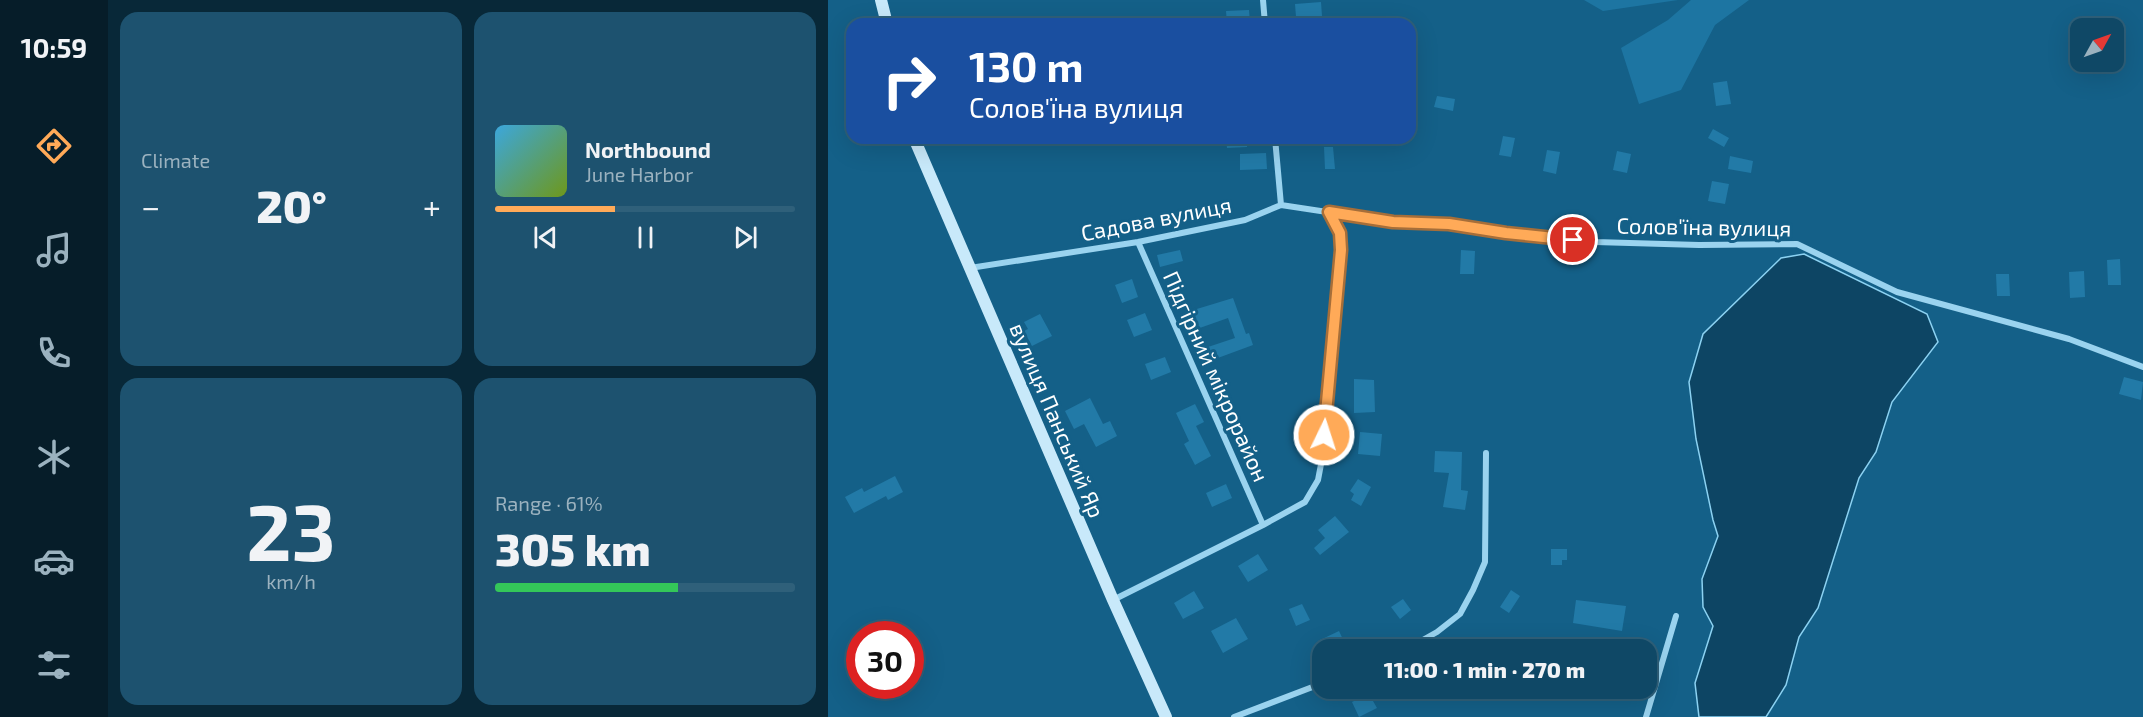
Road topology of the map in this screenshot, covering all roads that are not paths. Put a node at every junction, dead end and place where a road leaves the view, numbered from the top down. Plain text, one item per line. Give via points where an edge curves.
1 (881, 0) edge
2 (1263, 0) edge
3 (886, 18) edge
4 (1264, 18) edge
5 (917, 144) edge
6 (1276, 144) edge
7 (1281, 204) junction
8 (1329, 212) junction
9 (1138, 242) junction
10 (970, 268) junction
11 (2143, 367) edge
12 (1486, 453) dead end
13 (1263, 525) junction
14 (1113, 600) junction
15 (1676, 616) dead end
16 (1425, 639) edge
17 (1312, 687) edge
18 (1166, 717) edge
19 (1234, 717) edge
20 (1646, 717) edge

1 - 3 street
2 - 4 street
5 - 10 street, вулиця Панський Яр
6 - 7 street
7 - 8 street, Солов'їна вулиця
7 - 9 street, Садова вулиця via 1245,220
8 - 11 street, Солов'їна вулиця via 1595,242 1797,244 1898,292 2069,339
8 - 13 street via 1340,233 1341,250 1318,480 1305,502
9 - 10 street, Садова вулиця
9 - 13 street, Підгірний мікрорайон
10 - 14 street, вулиця Панський Яр
12 - 16 street via 1485,562 1460,614
13 - 14 street
14 - 18 street, вулиця Панський Яр
15 - 20 street
17 - 19 street

